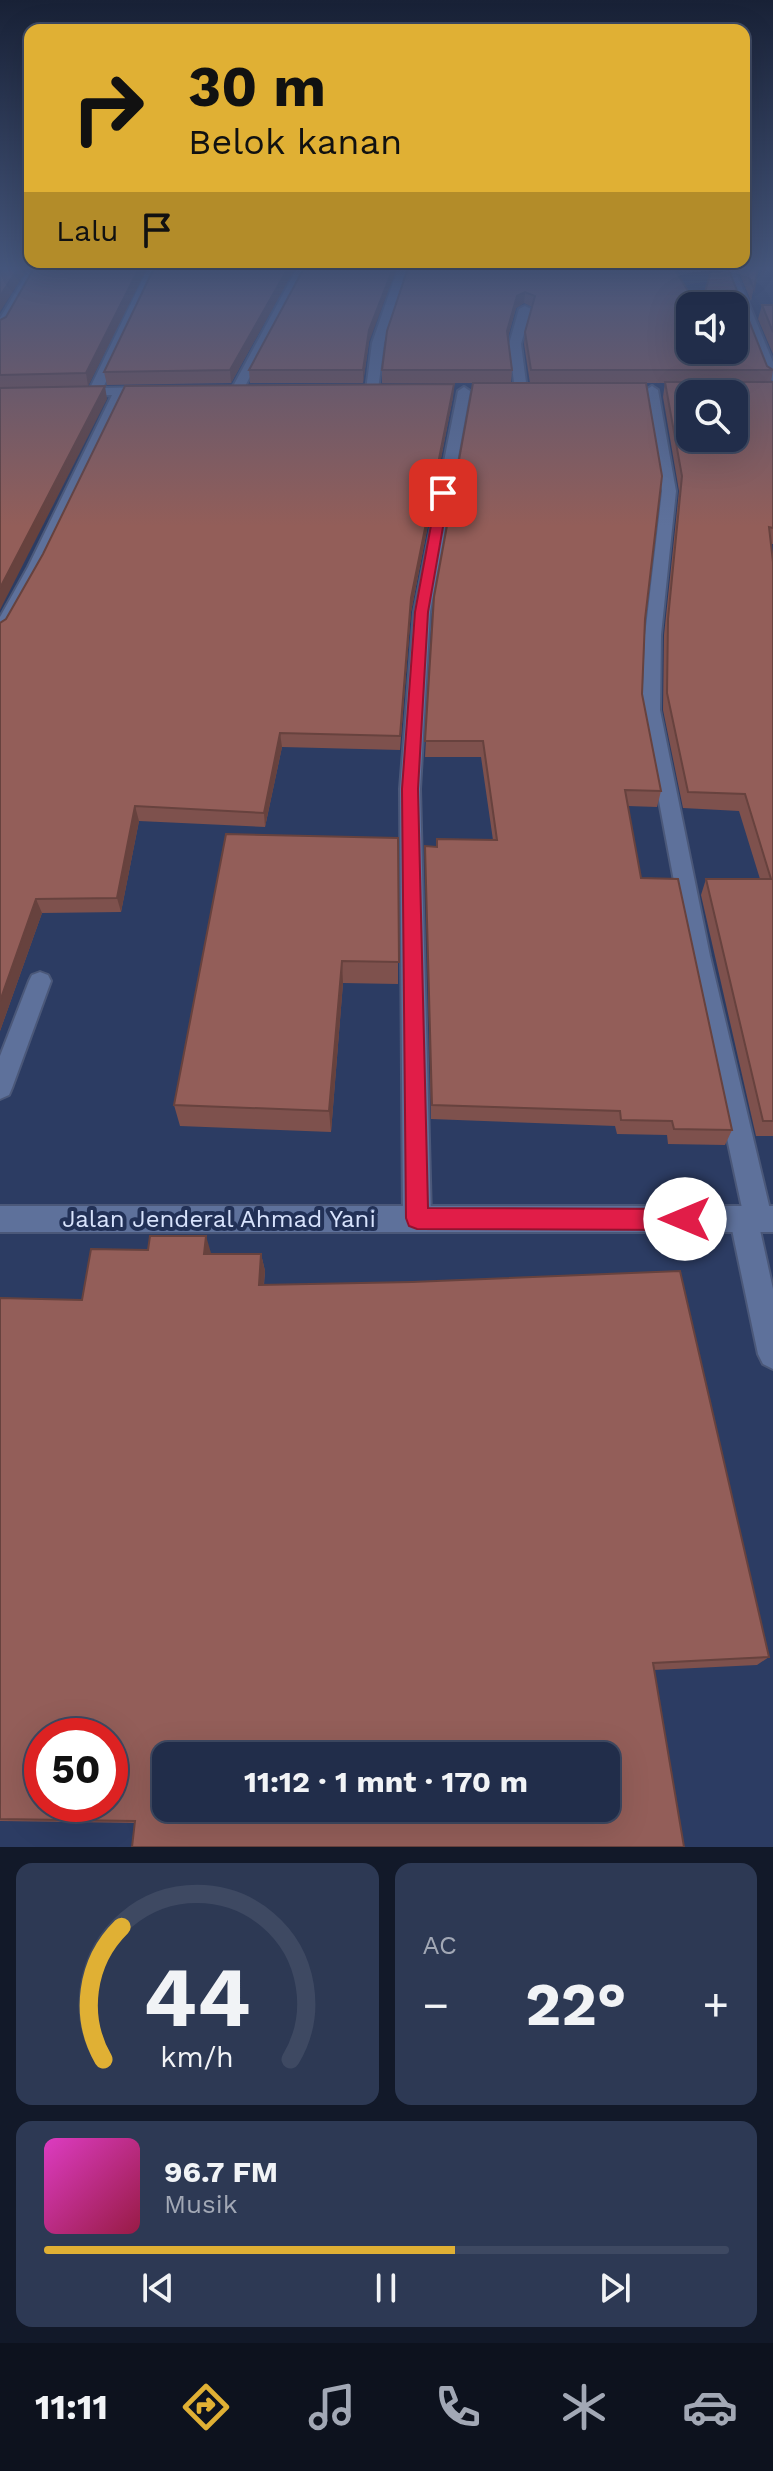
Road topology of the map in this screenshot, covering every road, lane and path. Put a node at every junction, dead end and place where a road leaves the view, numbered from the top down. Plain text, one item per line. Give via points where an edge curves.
1 (111, 354) edge
2 (261, 354) edge
3 (375, 354) edge
4 (515, 354) edge
5 (764, 354) edge
6 (773, 377) edge
7 (223, 390) edge
8 (387, 390) edge
9 (535, 390) edge
10 (652, 390) edge
11 (121, 391) junction
12 (165, 391) edge
13 (463, 391) edge
14 (68, 392) edge
15 (95, 392) junction
16 (0, 632) edge
17 (40, 981) dead end
18 (0, 1088) edge
19 (417, 1218) junction
20 (0, 1219) edge
21 (759, 1219) edge
22 (773, 1354) edge

1 - 15 street
2 - 7 street via 244,390
3 - 8 street via 365,390
4 - 9 street via 514,390
5 - 6 street
10 - 21 street via 669,491 653,635 651,710 699,956
11 - 12 street
11 - 15 street
11 - 16 street
13 - 19 street via 422,612 410,789
14 - 15 street
17 - 18 street
19 - 20 street, Jalan Jenderal Ahmad Yani
19 - 21 street, Jalan Jenderal Ahmad Yani
21 - 22 street

